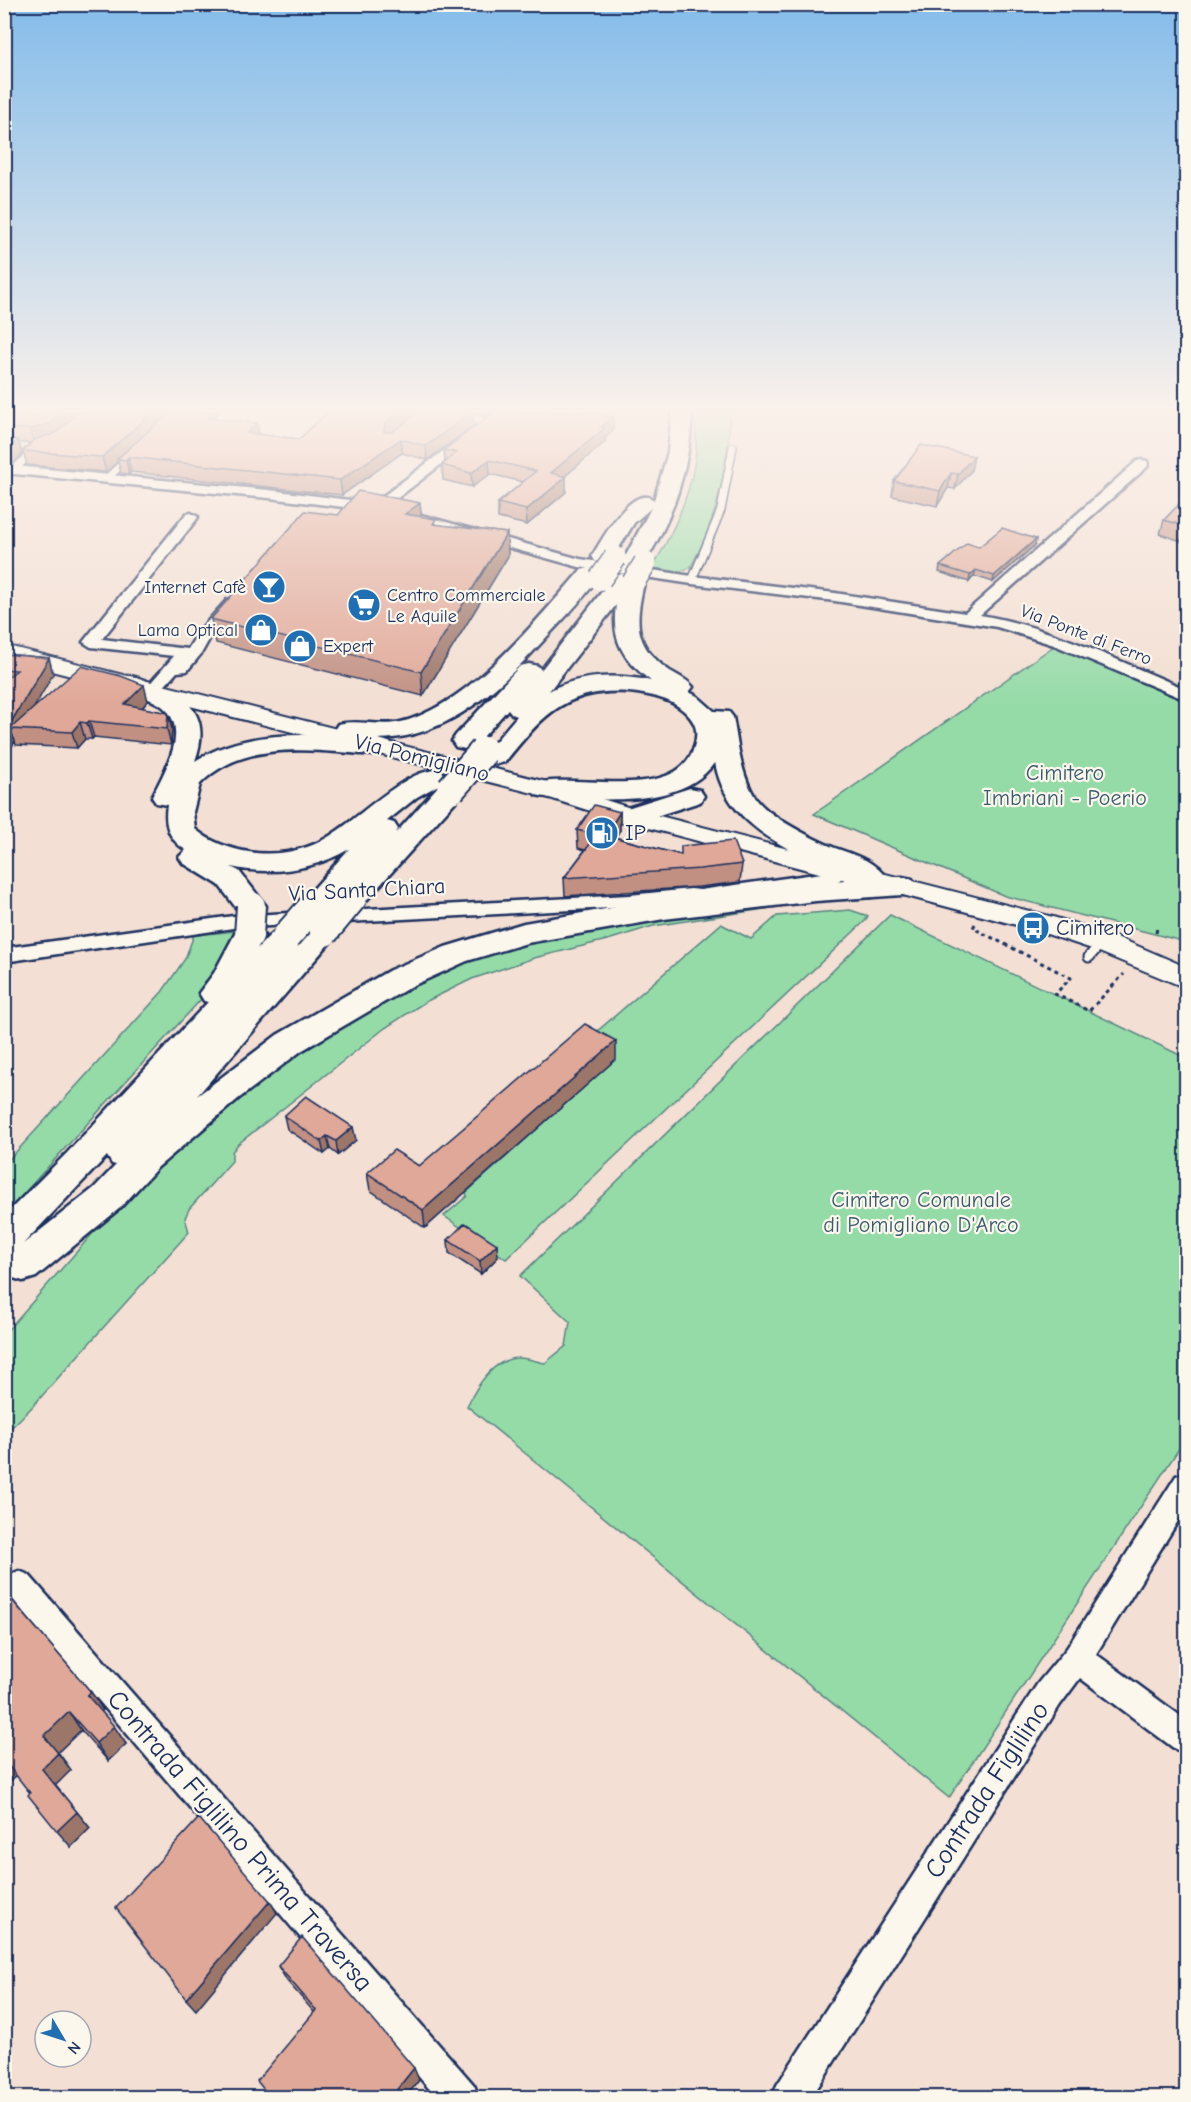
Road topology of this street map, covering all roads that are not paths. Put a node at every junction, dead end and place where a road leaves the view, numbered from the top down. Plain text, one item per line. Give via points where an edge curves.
1 (315, 510) edge
2 (388, 510) edge
3 (636, 510) edge
4 (673, 510) edge
5 (721, 510) edge
6 (1090, 510) edge
7 (310, 515) edge
8 (191, 517) dead end
9 (618, 569) junction
10 (692, 580) junction
11 (244, 590) edge
12 (969, 617) junction
13 (9, 657) edge
14 (129, 682) junction
15 (154, 688) junction
16 (1186, 695) edge
17 (298, 726) junction
18 (377, 747) junction
19 (482, 749) junction
20 (729, 767) junction
21 (179, 769) junction
22 (448, 786) junction
23 (546, 789) junction
24 (631, 816) junction
25 (837, 871) junction
26 (872, 879) junction
27 (902, 886) junction
28 (691, 895) junction
29 (733, 901) junction
30 (320, 917) junction
31 (4, 955) edge
32 (1186, 978) edge
33 (80, 1163) junction
34 (11, 1265) edge
35 (1186, 1485) edge
36 (19, 1585) dead end
37 (1077, 1658) junction
38 (1186, 1738) edge
39 (461, 2097) edge
40 (790, 2097) edge

1 - 7 street
2 - 10 street, Via Ponte di Ferro via 579,563
3 - 9 highway via 626,519
4 - 9 highway via 660,538
5 - 10 lane
6 - 12 street
8 - 15 street via 91,642 186,653
9 - 17 highway via 456,706 434,720 379,732
9 - 19 highway via 566,655
9 - 20 highway via 630,644 653,670 717,711 723,722
10 - 12 street, Via Ponte di Ferro
11 - 15 street via 174,675
12 - 16 street, Via Ponte di Ferro via 1041,635
13 - 14 main road, Via Pomigliano
14 - 15 main road, Via Pomigliano
14 - 21 highway via 170,699 189,720 190,734
15 - 17 main road, Via Pomigliano
17 - 18 main road, Via Pomigliano
17 - 21 highway via 256,729 231,736 208,746
18 - 22 highway via 290,743 243,750 193,777 182,793 178,821 184,834 198,846 265,863 318,853 345,840 405,793
18 - 23 main road, Via Pomigliano
19 - 22 highway
19 - 23 highway via 568,691 607,683 656,688 680,698 707,720 711,743 701,764 685,776 661,785 607,791
20 - 24 highway via 700,791
20 - 26 highway via 743,802 761,818 822,853 853,864
21 - 33 highway via 165,800 164,816 174,845 229,878 243,893 250,920 227,978 115,1106
22 - 30 highway
22 - 30 highway, bridge via 353,897
23 - 24 main road, Via Pomigliano
24 - 25 main road, Via Pomigliano
25 - 26 main road, Via Pomigliano
25 - 28 street via 826,879 806,883
26 - 27 main road, Via Pomigliano
27 - 29 highway
27 - 32 main road, Via Pomigliano via 1042,923 1095,950
28 - 29 street, Via Santa Chiara
28 - 31 street, Via Santa Chiara via 233,922
29 - 34 highway via 524,933 456,954 401,978 289,1043 146,1157 107,1198
30 - 33 highway, bridge via 286,937
30 - 34 highway
33 - 34 highway
35 - 37 street, Contrada Figlilino
36 - 39 street, Contrada Figlilino Prima Traversa
37 - 38 street
37 - 40 street, Contrada Figlilino via 1042,1704

